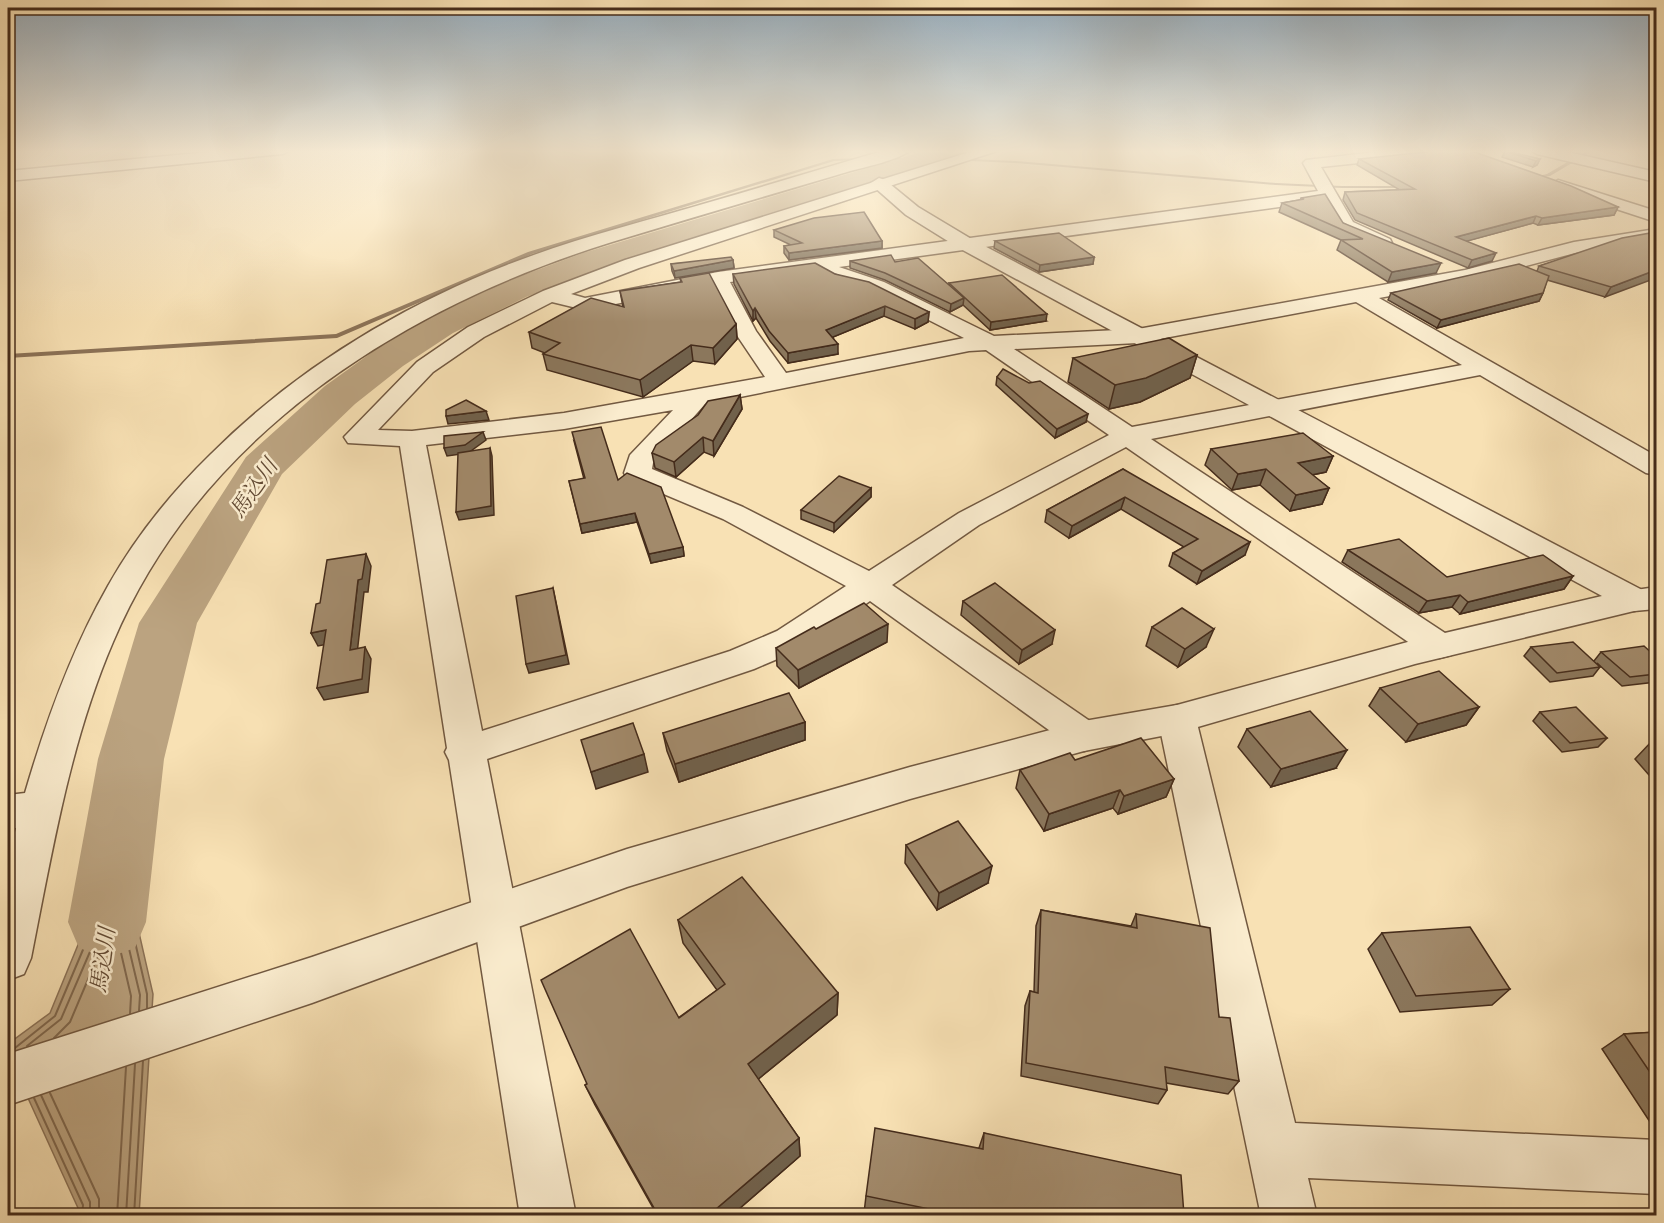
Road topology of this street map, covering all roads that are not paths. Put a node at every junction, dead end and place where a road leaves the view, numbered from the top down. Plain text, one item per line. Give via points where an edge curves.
1 (717, 207) edge
2 (766, 207) edge
3 (907, 207) edge
4 (1212, 207) edge
5 (1335, 207) edge
6 (1626, 207) edge
7 (1656, 217) edge
8 (1656, 234) edge
9 (966, 244) junction
10 (1404, 251) edge
11 (820, 264) junction
12 (1435, 264) edge
13 (1466, 276) junction
14 (718, 278) junction
15 (550, 295) junction
16 (1360, 296) junction
17 (1138, 336) junction
18 (992, 344) junction
19 (1487, 367) junction
20 (779, 381) junction
21 (698, 398) junction
22 (1275, 408) junction
23 (1129, 435) junction
24 (412, 439) junction
25 (1656, 466) edge
26 (872, 586) junction
27 (1645, 599) edge
28 (1439, 646) junction
29 (1177, 719) junction
30 (1084, 736) junction
31 (465, 752) junction
32 (24, 810) edge
33 (496, 914) junction
34 (8, 958) edge
35 (8, 1080) edge
36 (1273, 1149) junction
37 (1656, 1167) edge
38 (548, 1215) edge
39 (1288, 1215) edge

1 - 32 street via 500,274 419,313 346,356 292,394 205,475 160,531 124,585
2 - 15 street
3 - 9 street
4 - 9 street
5 - 10 street via 1346,226
6 - 7 street
8 - 13 street via 1574,248
9 - 11 street
9 - 17 street
11 - 14 street
11 - 18 street via 843,277 877,286
12 - 13 street
13 - 16 street
14 - 15 street via 585,304
14 - 20 street via 745,331
15 - 24 street via 476,332 425,367 357,437
16 - 17 street
16 - 19 street
17 - 18 street
17 - 22 street
18 - 20 street via 969,344
18 - 23 street
19 - 22 street
19 - 25 street
20 - 21 street
21 - 24 street via 564,421
21 - 26 street via 640,461 638,473 733,513
22 - 23 street
22 - 27 street
23 - 26 street via 969,519
23 - 28 street
24 - 31 street
26 - 30 street
26 - 31 street via 789,640 742,660
27 - 28 street
28 - 29 street
29 - 30 street
29 - 36 street
30 - 33 street via 910,783 627,868
31 - 33 street
32 - 34 street
33 - 35 street via 229,1008
33 - 38 street
36 - 37 street
36 - 39 street

